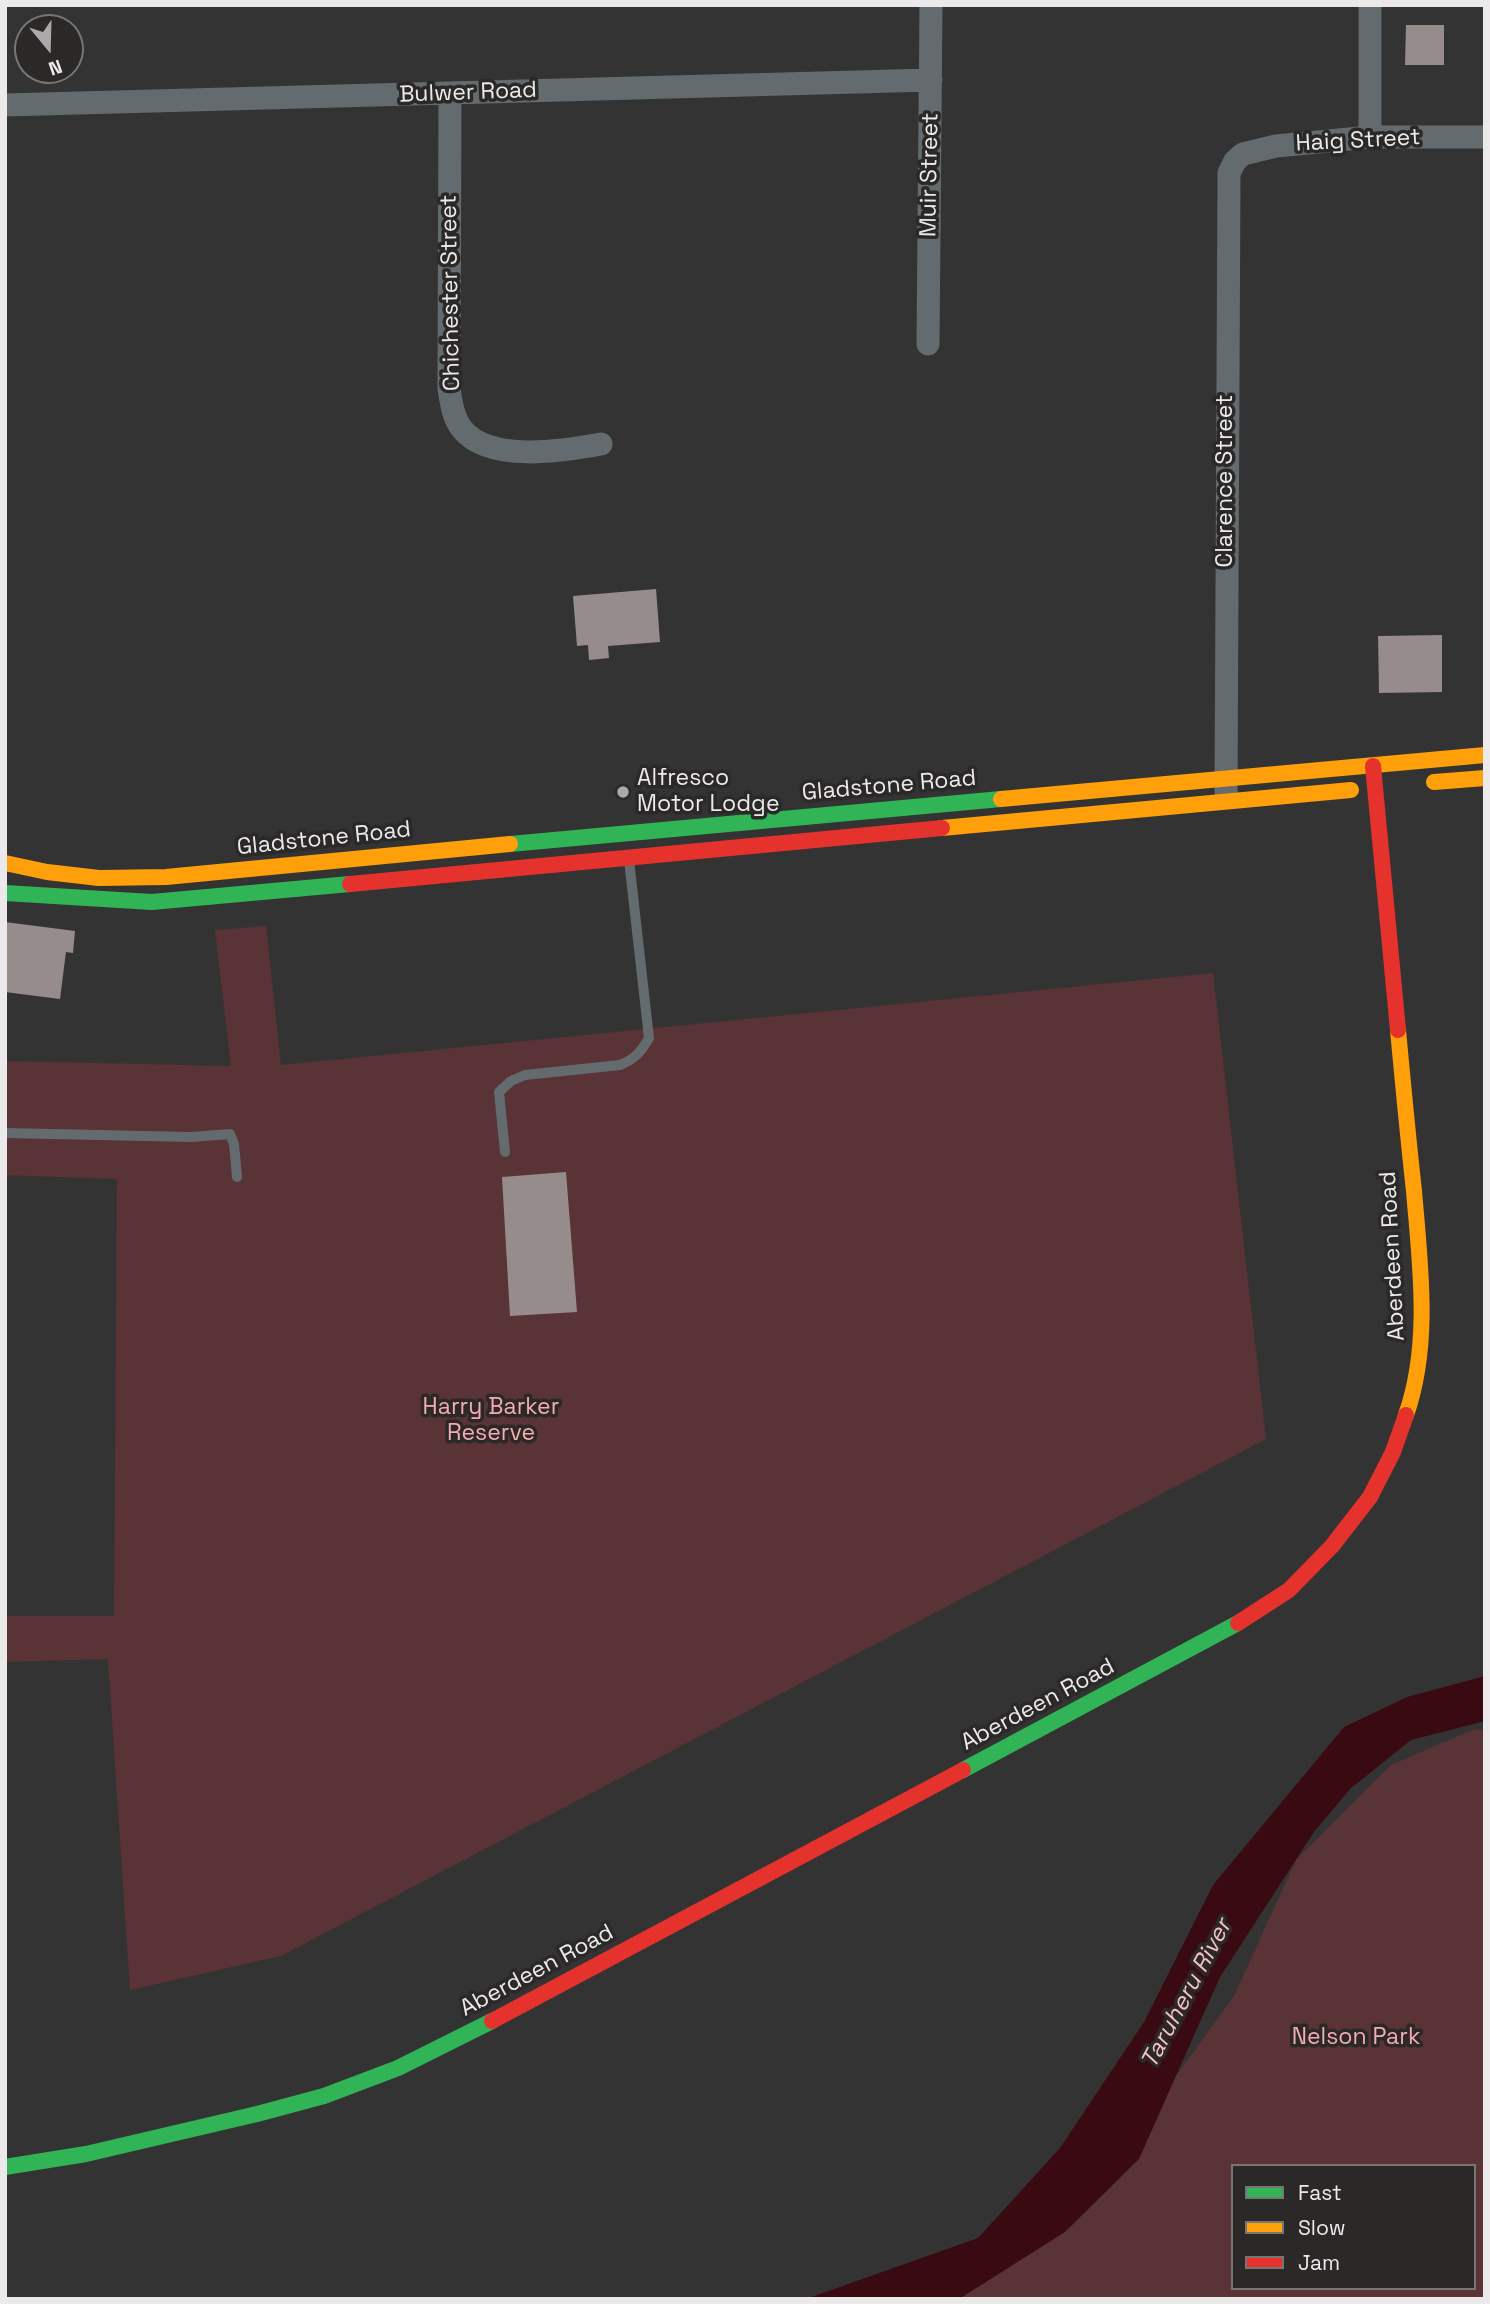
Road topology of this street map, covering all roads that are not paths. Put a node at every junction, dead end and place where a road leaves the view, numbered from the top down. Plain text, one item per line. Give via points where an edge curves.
1 (931, 5) edge
2 (1370, 5) edge
3 (931, 80) junction
4 (450, 93) junction
5 (5, 105) edge
6 (1370, 136) junction
7 (1485, 137) edge
8 (1235, 160) joint
9 (928, 344) dead end
10 (601, 444) dead end
11 (1485, 755) edge
12 (1373, 766) junction
13 (1485, 778) edge
14 (1225, 779) junction
15 (1416, 784) dead end
16 (1382, 787) junction
17 (1227, 802) junction
18 (626, 833) junction
19 (629, 858) junction
20 (5, 863) edge
21 (5, 892) edge
22 (5, 1133) edge
23 (505, 1153) dead end
24 (237, 1177) dead end
25 (5, 2167) edge

1 - 3 street, Muir Street
2 - 6 street
3 - 4 street, Bulwer Road
3 - 9 street, Muir Street
4 - 5 street, Bulwer Road
4 - 10 street, Chichester Street via 449,388 453,410 461,428 477,443 497,450 560,452
6 - 7 street, Haig Street
6 - 8 street, Haig Street via 1276,146
8 - 14 street, Clarence Street via 1227,185
11 - 12 main road, Gladstone Road
12 - 14 main road, Gladstone Road
12 - 16 main road, Aberdeen Road
13 - 15 main road
14 - 17 street, Clarence Street
14 - 18 main road, Gladstone Road
16 - 17 main road, Gladstone Road
16 - 25 main road, Aberdeen Road via 1422,1336 1409,1407 1370,1497 1332,1546 1289,1590 1240,1622 399,2068 290,2106 33,2165
17 - 19 main road, Gladstone Road
18 - 19 lane
18 - 20 main road, Gladstone Road via 166,877 99,878
19 - 21 main road, Gladstone Road via 152,902
19 - 23 lane via 649,1038 632,1060 620,1065 525,1075 511,1081 499,1092
22 - 24 lane via 230,1134

